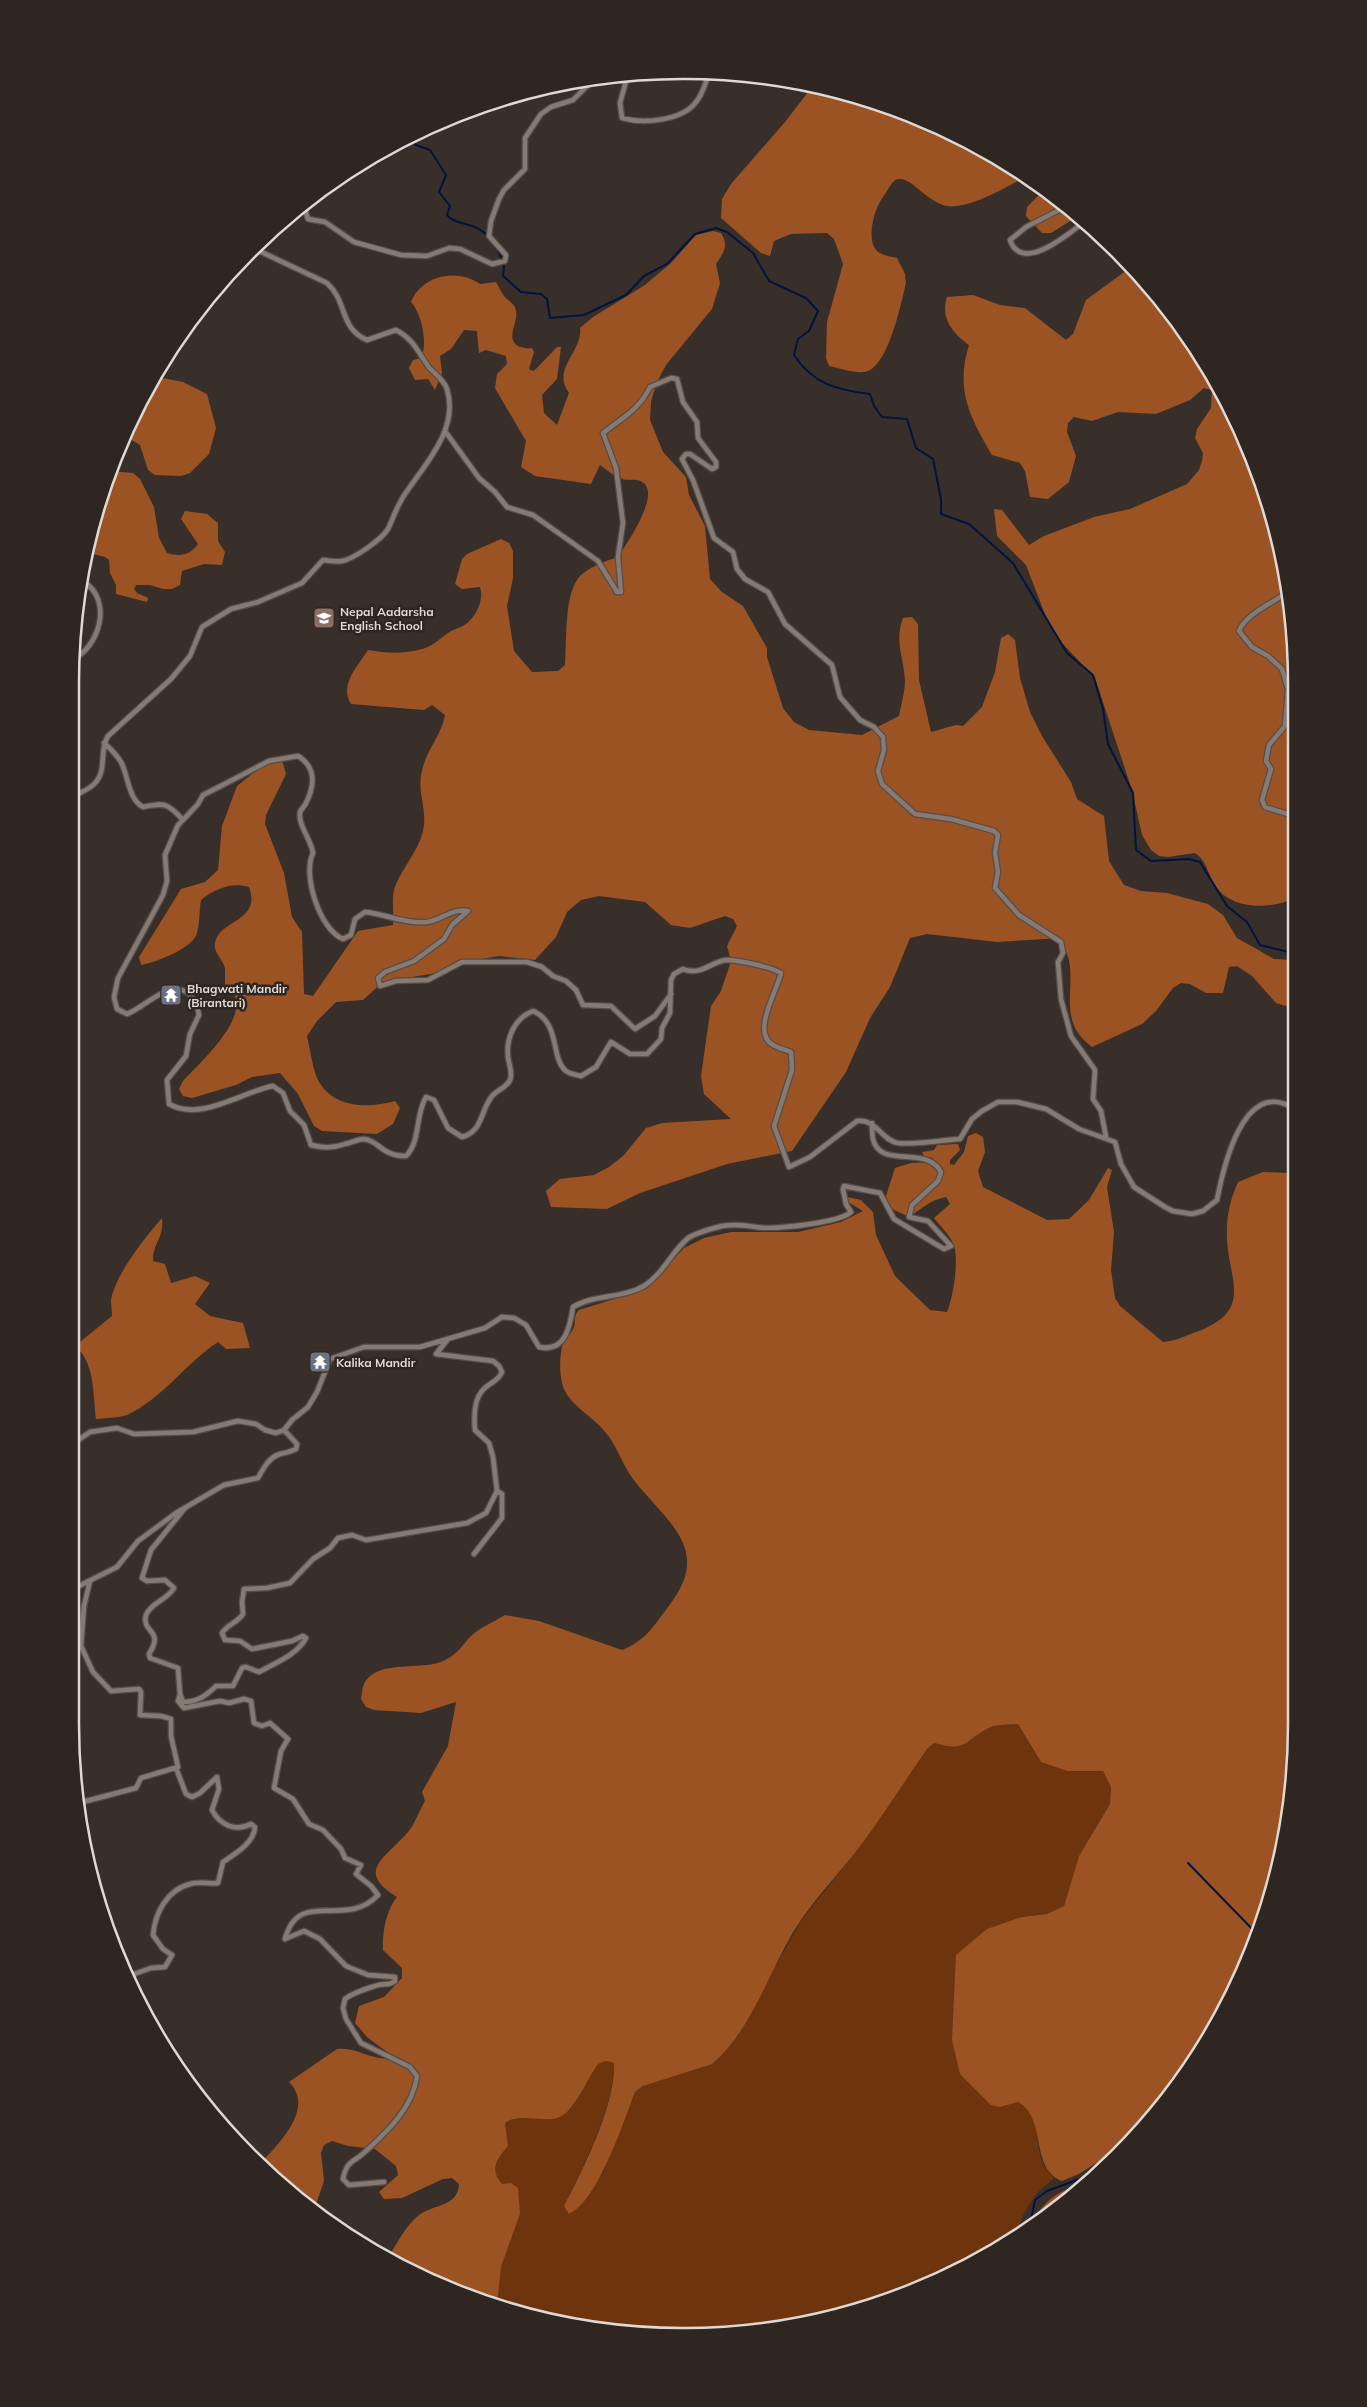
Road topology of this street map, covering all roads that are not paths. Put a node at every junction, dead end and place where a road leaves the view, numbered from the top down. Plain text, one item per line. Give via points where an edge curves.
1 (707, 80) edge
2 (626, 82) edge
3 (586, 87) edge
4 (1059, 210) edge
5 (306, 212) edge
6 (1079, 226) edge
7 (261, 251) edge
8 (444, 432) junction
9 (87, 585) edge
10 (1282, 595) edge
11 (80, 657) edge
12 (104, 743) junction
13 (79, 793) edge
14 (1288, 815) edge
15 (183, 820) junction
16 (670, 994) junction
17 (1288, 1106) edge
18 (872, 1124) junction
19 (1106, 1137) junction
20 (448, 1339) junction
21 (284, 1430) junction
22 (79, 1440) edge
23 (497, 1491) junction
24 (185, 1508) junction
25 (474, 1554) dead end
26 (90, 1581) junction
27 (79, 1586) edge
28 (180, 1694) junction
29 (176, 1768) junction
30 (84, 1802) edge
31 (134, 1974) edge
32 (384, 2182) dead end

1 - 2 street via 702,93 689,109 663,119 648,120 622,118 620,103
3 - 5 street via 573,100 546,110 525,138 525,170 504,190 491,220 489,236 506,255 505,261 492,264 460,249 449,248 427,256 401,254 354,242 324,222 308,219
4 - 6 street via 1026,227 1010,240 1012,246 1032,253 1050,249
7 - 8 street via 335,290 346,320 356,335 367,340 396,330 409,337 447,388 448,421
8 - 12 street via 380,539 354,557 343,561 323,560 302,583 212,619 202,627 190,656 171,679 115,728
8 - 19 street via 479,478 507,507 533,516 598,561 617,592 621,592 618,557 623,523 616,468 603,433 635,411 650,388 671,378 677,379 683,402 698,422 698,438 716,462 712,469 690,454 682,459 714,538 733,552 736,569 746,579 768,592 780,618 791,631 832,666 840,697 860,720 874,727 883,737 884,750 878,771 882,784 915,814 951,819 994,831 998,835 995,888 1019,915 1061,942 1063,953 1058,962 1061,999 1071,1036 1096,1070 1093,1100 1101,1111
9 - 11 street via 95,594 98,634
10 - 14 street via 1260,608 1241,625 1239,631 1252,647 1282,669 1286,683 1285,726 1269,745 1266,761 1271,769 1262,800 1265,807
12 - 13 street via 96,783
12 - 15 street via 122,763 139,805 158,803 169,807
15 - 16 street via 203,795 269,761 298,756 306,761 313,774 312,789 300,811 301,823 313,853 310,860 311,890 324,922 336,936 343,939 351,935 355,919 364,912 428,922 456,911 468,911 452,925 444,939 414,961 385,972 378,978 380,986 428,980 462,962 527,962 566,981 576,990 583,1005 610,1006 635,1029 655,1016
15 - 16 street via 165,855 167,881 163,895 118,978 114,998 117,1009 127,1014 170,990 184,990 194,999 199,1015 190,1034 186,1056 167,1080 169,1104 179,1109 209,1108 273,1086 283,1093 290,1111 304,1126 311,1145 331,1147 362,1139 371,1141 389,1155 406,1156 413,1148 420,1107 426,1097 434,1100 451,1132 462,1137 475,1130 493,1095 510,1080 512,1072 507,1046 517,1019 533,1011 542,1015 566,1071 581,1076 596,1067 611,1042 630,1054 647,1054 661,1039 662,1028 670,1013
16 - 18 street via 674,974 683,969 709,968 727,959 773,968 781,973 764,1021 765,1036 772,1045 792,1052 792,1070 774,1126 789,1166 810,1157 852,1124 865,1120
17 - 19 street via 1266,1103 1240,1126 1223,1169 1217,1200 1198,1213 1173,1211 1134,1187 1121,1164 1115,1142
18 - 19 street via 895,1143 946,1142 960,1139 972,1119 998,1102 1017,1102 1046,1109 1079,1129
18 - 20 street via 872,1138 878,1149 891,1156 928,1159 937,1165 941,1172 938,1181 912,1205 909,1217 928,1221 951,1246 944,1249 894,1219 880,1193 844,1186 846,1204 852,1212 845,1218 783,1227 724,1226 689,1237 646,1284 623,1295 610,1294 597,1300 582,1301 573,1307 567,1334 559,1345 546,1349 538,1347 526,1325 514,1318 502,1318 485,1328
20 - 21 street via 420,1347 364,1347 330,1359 308,1408
20 - 23 street via 436,1354 493,1361 502,1372 481,1391 474,1418 475,1430 489,1443
21 - 22 street via 276,1433 256,1424 238,1421 193,1432 134,1434 117,1428 90,1432
21 - 24 street via 297,1444 296,1449 277,1454 267,1462 258,1478 224,1485
23 - 25 street via 502,1494 502,1518
23 - 28 street via 486,1513 466,1523 366,1540 352,1535 338,1538 290,1583 244,1589 243,1614 239,1620 227,1625 222,1633 225,1640 240,1641 252,1649 303,1636 306,1638 303,1644 259,1672 246,1666 242,1668 233,1686 216,1686 193,1702 183,1702
24 - 26 street via 138,1541 117,1566
24 - 28 street via 151,1550 142,1578 147,1581 166,1580 174,1588 149,1610 146,1624 155,1636 156,1644 150,1658 178,1668
26 - 27 street
26 - 29 street via 84,1606 81,1646 85,1656 99,1680 111,1691 139,1689 140,1715 171,1719 170,1736
28 - 32 street via 178,1701 184,1708 220,1701 229,1704 244,1699 251,1701 254,1723 262,1726 270,1723 286,1735 288,1739 280,1751 274,1788 293,1800 309,1824 323,1830 345,1858 361,1865 356,1874 378,1895 371,1903 351,1911 306,1912 294,1918 285,1939 304,1931 320,1940 346,1966 368,1975 395,1977 391,1984 376,1985 345,1998 343,2008 361,2043 410,2067 417,2076 415,2090 399,2118 364,2154 351,2160 343,2179 349,2185
29 - 30 street via 141,1778 136,1788 127,1792
29 - 31 street via 186,1794 192,1796 217,1777 219,1789 212,1810 218,1821 230,1827 243,1828 251,1824 255,1833 241,1851 223,1862 218,1883 191,1883 169,1896 158,1910 153,1935 172,1955 165,1967

